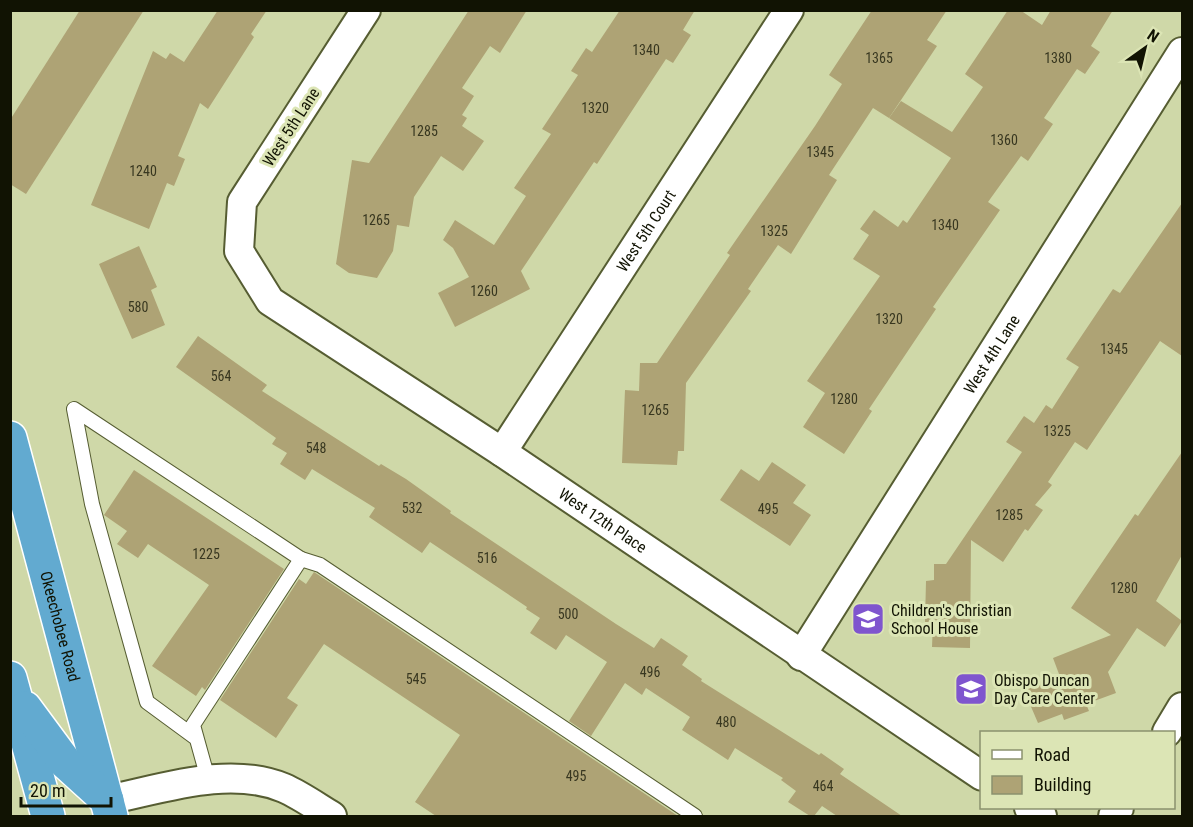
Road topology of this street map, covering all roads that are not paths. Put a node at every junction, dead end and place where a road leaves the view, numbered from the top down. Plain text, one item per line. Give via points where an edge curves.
1 (366, 10) edge
2 (789, 10) edge
3 (1182, 52) edge
4 (239, 251) joint
5 (10, 438) edge
6 (502, 452) junction
7 (301, 559) junction
8 (801, 656) junction
9 (13, 686) edge
10 (1182, 707) edge
11 (1168, 731) edge
12 (196, 738) junction
13 (980, 775) edge
14 (207, 779) junction
15 (109, 808) edge
16 (320, 813) edge
17 (48, 816) edge
18 (695, 816) edge

1 - 4 street, West 5th Lane via 242,202
2 - 6 street, West 5th Court
3 - 8 street, West 4th Lane
4 - 6 street, West 12th Place via 270,300
5 - 15 highway, Okeechobee Road
6 - 8 street, West 12th Place
7 - 12 lane via 193,725
7 - 12 lane via 74,409 92,504 147,702
7 - 18 lane via 320,565
8 - 13 street, West 12th Place
9 - 15 highway via 65,762
9 - 17 highway
10 - 11 street
12 - 14 lane
14 - 15 street
14 - 16 street via 246,780 284,788

